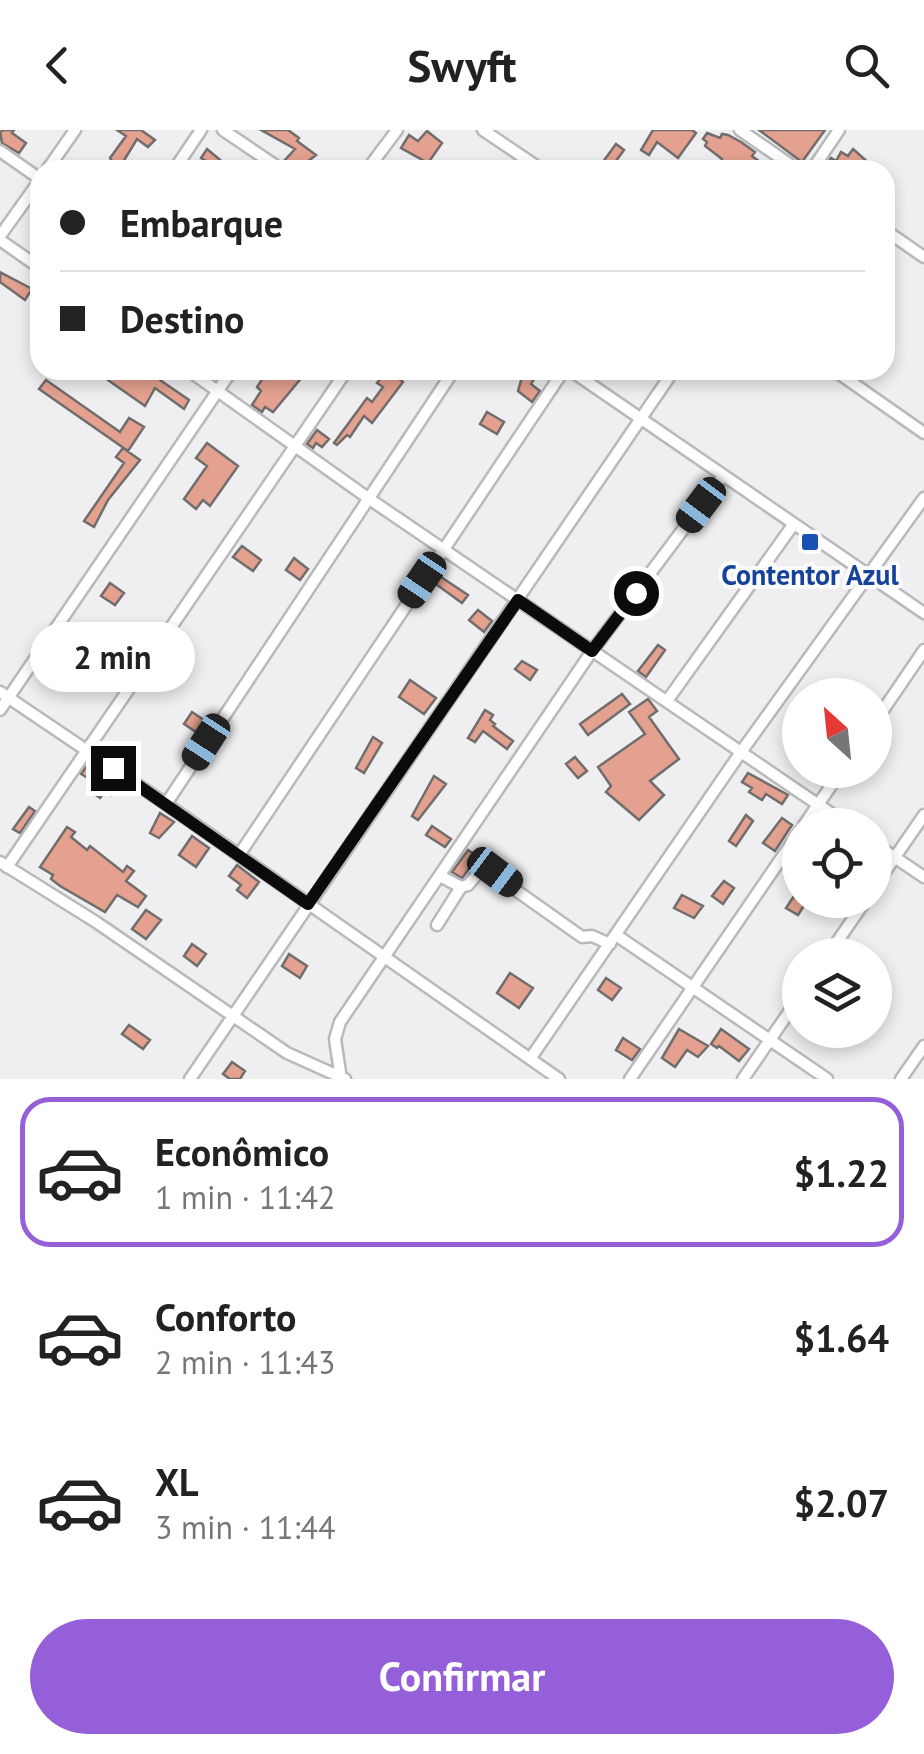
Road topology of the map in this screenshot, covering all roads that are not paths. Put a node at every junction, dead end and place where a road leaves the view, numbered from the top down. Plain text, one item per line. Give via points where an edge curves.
1 (75, 130) edge
2 (201, 130) edge
3 (223, 130) edge
4 (397, 130) edge
5 (483, 130) edge
6 (740, 130) edge
7 (840, 130) edge
8 (0, 151) edge
9 (54, 160) edge
10 (181, 160) edge
11 (267, 160) edge
12 (374, 160) edge
13 (527, 160) edge
14 (784, 160) edge
15 (819, 160) edge
16 (30, 172) edge
17 (30, 194) edge
18 (895, 237) edge
19 (0, 238) edge
20 (924, 257) edge
21 (30, 260) edge
22 (202, 380) edge
23 (225, 380) edge
24 (340, 380) edge
25 (447, 380) edge
26 (560, 380) edge
27 (582, 380) edge
28 (667, 380) edge
29 (849, 380) edge
30 (218, 391) junction
31 (641, 418) junction
32 (924, 432) edge
33 (296, 448) junction
34 (722, 476) junction
35 (368, 498) junction
36 (924, 498) edge
37 (793, 524) junction
38 (442, 549) junction
39 (870, 575) junction
40 (518, 600) junction
41 (924, 613) edge
42 (924, 650) edge
43 (592, 651) junction
44 (4, 695) edge
45 (892, 697) edge
46 (667, 701) junction
47 (0, 710) edge
48 (86, 750) junction
49 (741, 752) junction
50 (829, 788) edge
51 (166, 804) junction
52 (818, 804) junction
53 (815, 808) edge
54 (824, 808) edge
55 (924, 815) edge
56 (239, 855) junction
57 (782, 857) edge
58 (894, 858) junction
59 (892, 861) edge
60 (4, 864) edge
61 (440, 876) junction
62 (924, 877) edge
63 (461, 887) junction
64 (308, 904) junction
65 (438, 925) dead end
66 (613, 940) junction
67 (384, 957) junction
68 (694, 987) junction
69 (233, 1017) junction
70 (782, 1022) edge
71 (770, 1040) junction
72 (924, 1046) edge
73 (530, 1059) junction
74 (342, 1078) edge
75 (190, 1079) edge
76 (560, 1079) edge
77 (630, 1079) edge
78 (743, 1079) edge
79 (827, 1079) edge
80 (902, 1079) edge

1 - 9 street
2 - 10 street
3 - 11 street
4 - 12 street
5 - 13 street
6 - 14 street
7 - 15 street
8 - 16 street
17 - 19 street
18 - 20 street
19 - 21 street
22 - 30 street
23 - 30 street
24 - 33 street
25 - 35 street
26 - 38 street
27 - 31 street
28 - 31 street
29 - 32 street
30 - 33 street
30 - 44 street
31 - 34 street
31 - 40 street
33 - 35 street
33 - 48 street
34 - 37 street
34 - 43 street
35 - 38 street
35 - 51 street
36 - 39 street
37 - 39 street
37 - 46 street
38 - 40 street
38 - 56 street
39 - 41 street
39 - 49 street
40 - 43 street
40 - 64 street
42 - 45 street
43 - 46 street
43 - 61 street
44 - 47 street
44 - 48 street
46 - 49 street
48 - 51 street
48 - 60 street
49 - 52 street
49 - 66 street
50 - 52 street
51 - 56 street
52 - 53 street
52 - 54 street
55 - 58 street
56 - 64 street
57 - 68 street
58 - 59 street
58 - 62 street
60 - 69 street
61 - 63 street
61 - 67 street
63 - 65 street
63 - 66 street via 483,867 582,938
64 - 67 street
64 - 69 street
66 - 68 street
66 - 73 street
67 - 73 street
67 - 74 street via 336,1031
68 - 71 street
68 - 77 street
69 - 74 street
69 - 75 street
70 - 71 street
71 - 78 street
71 - 79 street
72 - 80 street
73 - 76 street

